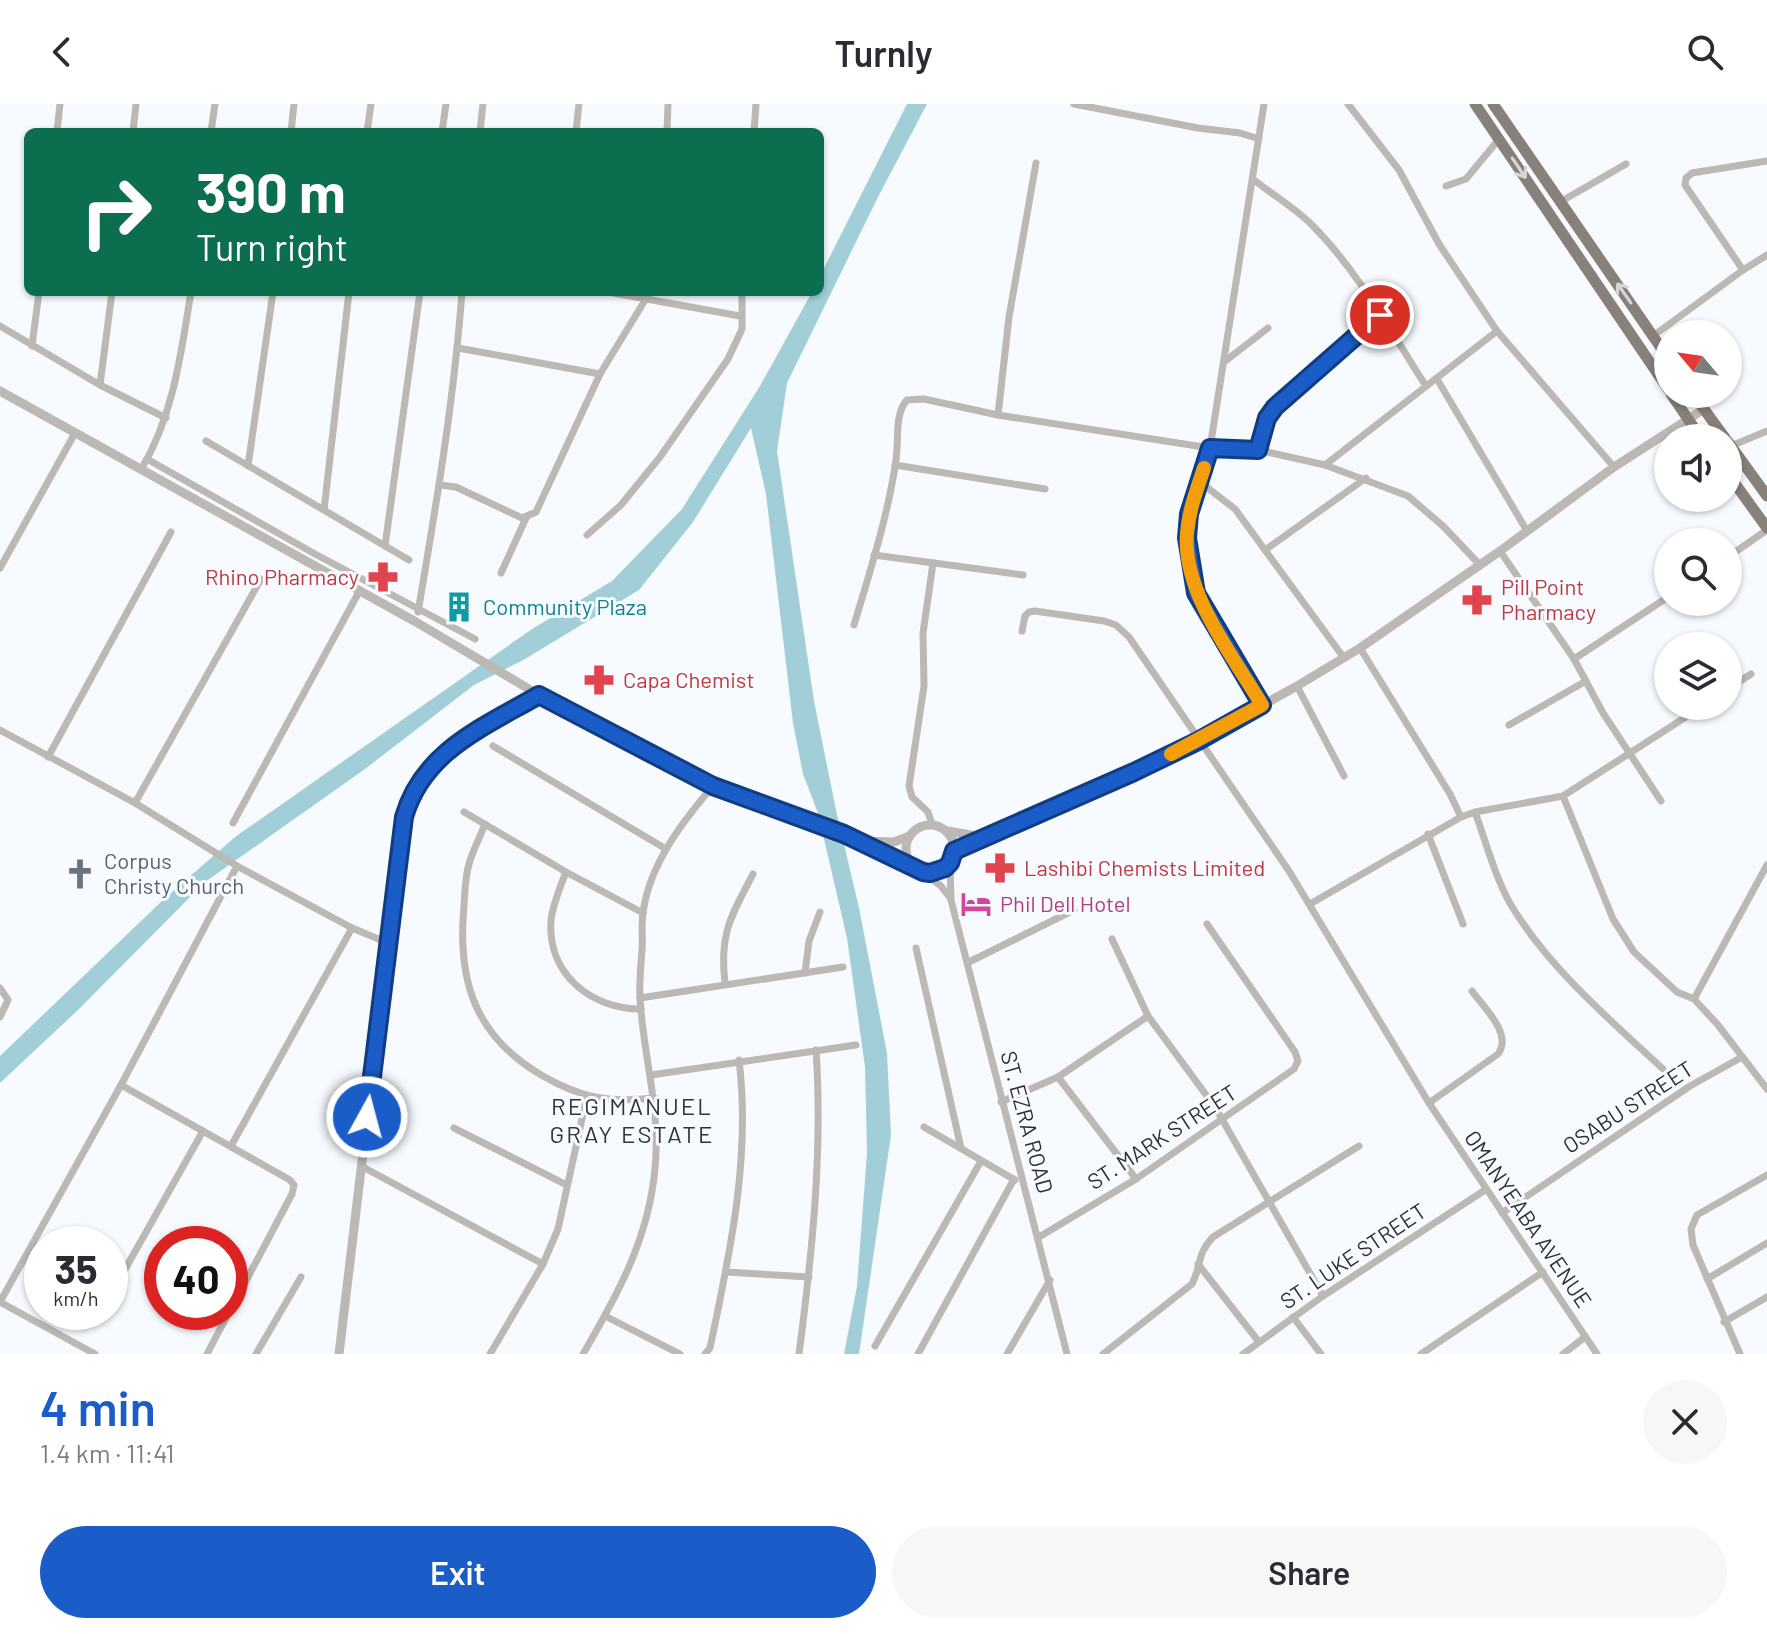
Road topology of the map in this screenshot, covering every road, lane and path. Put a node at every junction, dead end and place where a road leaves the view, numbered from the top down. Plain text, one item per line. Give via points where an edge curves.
1 (60, 104) edge
2 (136, 104) edge
3 (215, 104) edge
4 (294, 104) edge
5 (371, 104) edge
6 (446, 104) edge
7 (483, 104) edge
8 (579, 104) edge
9 (668, 104) edge
10 (756, 104) edge
11 (1074, 104) edge
12 (1264, 104) edge
13 (1348, 104) edge
14 (1475, 104) edge
15 (1493, 104) edge
16 (57, 128) edge
17 (133, 128) edge
18 (212, 128) edge
19 (291, 128) edge
20 (368, 128) edge
21 (443, 128) edge
22 (480, 128) edge
23 (576, 128) edge
24 (667, 128) edge
25 (754, 128) edge
26 (1259, 139) junction
27 (1499, 139) junction
28 (1767, 161) edge
29 (1036, 163) dead end
30 (1626, 164) dead end
31 (1254, 180) junction
32 (1446, 186) dead end
33 (1560, 202) junction
34 (1767, 255) edge
35 (1743, 270) junction
36 (38, 296) edge
37 (111, 296) edge
38 (190, 296) edge
39 (272, 296) edge
40 (349, 296) edge
41 (419, 296) edge
42 (462, 296) edge
43 (646, 296) edge
44 (651, 296) edge
45 (742, 296) edge
46 (1380, 315) junction
47 (740, 316) junction
48 (0, 326) edge
49 (1268, 328) dead end
50 (1497, 331) junction
51 (1653, 336) joint
52 (32, 346) junction
53 (458, 348) junction
54 (1224, 362) junction
55 (1654, 368) edge
56 (600, 374) junction
57 (1437, 379) junction
58 (100, 385) junction
59 (1426, 386) junction
60 (0, 391) edge
61 (1681, 408) edge
62 (1704, 409) joint
63 (998, 415) junction
64 (166, 418) junction
65 (1689, 420) junction
66 (1692, 424) edge
67 (1715, 424) edge
68 (1767, 431) edge
69 (75, 433) junction
70 (1742, 438) edge
71 (206, 441) dead end
72 (1210, 448) junction
73 (1258, 450) junction
74 (1742, 461) edge
75 (145, 464) junction
76 (895, 465) junction
77 (1325, 465) junction
78 (248, 466) junction
79 (1614, 467) junction
80 (1366, 478) junction
81 (1200, 482) junction
82 (440, 485) junction
83 (1045, 489) dead end
84 (1742, 494) edge
85 (1767, 496) edge
86 (324, 510) junction
87 (526, 518) junction
88 (1767, 529) edge
89 (1527, 531) junction
90 (171, 532) dead end
91 (587, 535) dead end
92 (385, 546) junction
93 (1742, 547) edge
94 (1265, 550) junction
95 (1500, 551) junction
96 (874, 555) junction
97 (409, 560) dead end
98 (933, 563) junction
99 (1480, 565) junction
100 (0, 568) edge
101 (501, 573) dead end
102 (1023, 575) dead end
103 (261, 579) dead end
104 (360, 590) junction
105 (1654, 606) edge
106 (418, 609) junction
107 (416, 622) junction
108 (854, 625) dead end
109 (1022, 631) dead end
110 (475, 639) dead end
111 (1360, 648) junction
112 (1344, 658) junction
113 (1574, 659) junction
114 (1751, 674) dead end
115 (1742, 680) edge
116 (1586, 681) junction
117 (1297, 686) junction
118 (539, 695) junction
119 (1262, 705) junction
120 (1681, 720) edge
121 (1509, 725) dead end
122 (0, 730) edge
123 (1198, 741) junction
124 (493, 746) dead end
125 (1629, 754) junction
126 (48, 757) junction
127 (1344, 776) dead end
128 (713, 786) junction
129 (1563, 796) junction
130 (1661, 801) dead end
131 (135, 803) junction
132 (464, 812) dead end
133 (1475, 812) junction
134 (1461, 817) junction
135 (233, 823) dead end
136 (485, 824) junction
137 (932, 824) junction
138 (948, 831) junction
139 (1428, 834) junction
140 (910, 836) junction
141 (982, 837) junction
142 (861, 841) junction
143 (666, 849) junction
144 (954, 851) junction
145 (950, 863) junction
146 (236, 865) junction
147 (913, 865) junction
148 (1767, 865) edge
149 (566, 872) junction
150 (923, 872) junction
151 (753, 874) dead end
152 (951, 900) junction
153 (1310, 904) junction
154 (1074, 910) dead end
155 (820, 912) dead end
156 (643, 913) junction
157 (1207, 924) dead end
158 (1463, 924) dead end
159 (352, 928) junction
160 (1112, 939) dead end
161 (388, 943) junction
162 (916, 948) dead end
163 (969, 962) junction
164 (843, 967) dead end
165 (805, 973) junction
166 (725, 983) junction
167 (0, 988) edge
168 (1472, 991) dead end
169 (640, 998) junction
170 (1694, 999) junction
171 (641, 1009) junction
172 (1148, 1016) junction
173 (0, 1017) edge
174 (856, 1045) dead end
175 (816, 1050) junction
176 (1742, 1057) junction
177 (739, 1060) junction
178 (1663, 1069) dead end
179 (651, 1075) junction
180 (1058, 1077) junction
181 (121, 1085) junction
182 (1767, 1089) edge
183 (587, 1096) junction
184 (654, 1098) junction
185 (1001, 1102) junction
186 (1429, 1103) junction
187 (1223, 1120) junction
188 (924, 1127) dead end
189 (454, 1128) dead end
190 (203, 1131) junction
191 (231, 1146) junction
192 (1359, 1146) dead end
193 (961, 1148) junction
194 (981, 1161) junction
195 (361, 1166) junction
196 (1767, 1175) edge
197 (1014, 1179) junction
198 (1136, 1179) junction
199 (1024, 1184) junction
200 (567, 1185) junction
201 (1485, 1190) junction
202 (1269, 1199) junction
203 (1502, 1213) junction
204 (1039, 1237) junction
205 (1767, 1243) edge
206 (128, 1264) edge
207 (543, 1264) junction
208 (1198, 1264) junction
209 (726, 1272) junction
210 (1543, 1272) junction
211 (248, 1277) edge
212 (301, 1277) dead end
213 (809, 1277) junction
214 (1707, 1279) junction
215 (1050, 1280) junction
216 (1323, 1296) junction
217 (1767, 1297) edge
218 (0, 1302) edge
219 (605, 1316) junction
220 (1293, 1317) junction
221 (1724, 1322) junction
222 (220, 1330) edge
223 (1585, 1337) junction
224 (1259, 1342) junction
225 (875, 1346) dead end
226 (95, 1354) edge
227 (207, 1354) edge
228 (256, 1354) edge
229 (339, 1354) edge
230 (490, 1354) edge
231 (583, 1354) edge
232 (680, 1354) edge
233 (705, 1354) edge
234 (799, 1354) edge
235 (918, 1354) edge
236 (1007, 1354) edge
237 (1067, 1354) edge
238 (1103, 1354) edge
239 (1243, 1354) edge
240 (1321, 1354) edge
241 (1421, 1354) edge
242 (1563, 1354) edge
243 (1597, 1354) edge
244 (1740, 1354) edge

1 - 16 street
2 - 17 street
3 - 18 street
4 - 19 street
5 - 20 street
6 - 21 street
7 - 22 street
8 - 23 street
9 - 24 street
10 - 25 street
11 - 26 street
12 - 26 street
13 - 50 street via 1399,170 1439,244
14 - 27 main road
15 - 33 main road
26 - 31 street
27 - 32 street via 1466,179
27 -> 55 main road
28 - 35 street via 1686,178 1685,185
29 - 63 street
30 - 33 street
31 - 46 street via 1313,227
31 - 54 street
51 -> 33 main road
34 - 35 street
35 - 51 street
36 - 52 street
37 - 58 street
38 - 64 street
39 - 78 street
40 - 86 street
41 - 92 street
42 - 53 street
43 - 56 street
44 - 47 street
45 - 47 street
46 - 59 street
46 - 73 street via 1275,407
47 - 91 street via 742,329 728,359 684,422 621,505
48 - 52 street
49 - 54 street
50 - 57 street
50 - 79 street
52 - 58 street
53 - 56 street
53 - 82 street
54 - 72 street
56 - 87 street via 541,503
57 - 59 street
57 - 89 street
58 - 64 street
59 - 77 street
60 - 69 street
61 - 65 main road
62 - 65 street
62 - 67 main road
63 - 72 street
63 - 76 street via 907,400 899,412
64 - 75 street
65 - 66 main road
65 - 79 street
68 - 70 street
69 - 75 street
69 - 100 street
71 - 78 street
72 - 73 street
72 - 81 street
73 - 77 street
74 - 85 main road
75 - 104 street
75 - 106 street
76 - 83 street
76 - 96 street
77 - 80 street
78 - 86 street
79 - 89 street
80 - 94 street
80 - 99 street via 1421,504
81 - 94 street via 1235,509
81 - 119 street via 1187,538 1196,593
82 - 87 street
82 - 106 street
84 - 88 main road
86 - 92 street
87 - 101 street
88 - 93 street
89 - 95 street
90 - 126 street
92 - 97 street
94 - 112 street
95 - 99 street
95 - 113 street
96 - 98 street
96 - 108 street
98 - 102 street
98 - 137 street via 923,633 924,686 909,786
99 - 111 street
103 - 131 street
104 - 107 street
104 - 135 street
105 - 113 street
106 - 107 street
106 - 110 street
107 - 118 street
109 - 123 street, OMANYEABA AVENUE via 1025,616 1035,611 1116,625
111 - 112 street
111 - 134 street
112 - 117 street
113 - 116 street
114 - 115 street
116 - 121 street
116 - 125 street
117 - 119 street
117 - 127 street
118 - 128 street
118 - 161 street via 468,736 415,787 404,817
119 - 123 street
120 - 125 street
122 - 126 street
123 - 141 street
123 - 153 street, OMANYEABA AVENUE
124 - 143 street
125 - 129 street
125 - 130 street
126 - 131 street
128 - 142 street
128 - 143 street
129 - 133 street
129 - 170 street via 1613,919 1634,952 1677,992
131 - 146 street
132 - 136 street
133 - 134 street
133 - 178 street via 1510,903 1543,949
134 - 139 street
136 - 149 street
136 - 183 street via 465,883 461,930 470,990 507,1052
137 - 138 street
137 - 140 street
138 - 141 street
138 - 144 street
139 - 153 street
139 - 158 street
140 - 142 street via 894,842
140 - 147 street via 906,851
141 - 144 street
142 - 147 street
143 - 156 street
144 - 145 street
145 - 150 street via 938,872
145 - 152 street
146 - 159 street
146 - 181 street
147 - 150 street
148 - 170 street
149 - 156 street
149 - 171 street via 551,919 556,959 565,976 595,999
150 - 152 street
151 - 166 street via 723,940
152 - 163 street, ST. EZRA ROAD
153 - 186 street, OMANYEABA AVENUE
154 - 163 street
155 - 165 street
156 - 169 street
157 - 187 street, ST. MARK STREET via 1298,1061
159 - 161 street
159 - 191 street
160 - 172 street
161 - 195 street
162 - 193 street
163 - 185 street, ST. EZRA ROAD
164 - 165 street
165 - 166 street
166 - 169 street
167 - 173 street via 8,1000
168 - 186 street via 1504,1036 1503,1047
169 - 171 street
170 - 176 street
171 - 179 street
172 - 180 street
172 - 187 street
174 - 175 street
175 - 177 street
175 - 213 street via 819,1098
176 - 182 street
176 - 203 street, OSABU STREET via 1690,1086
177 - 179 street
177 - 209 street via 743,1152
179 - 184 street
180 - 185 street
180 - 198 street
181 - 190 street
181 - 218 street
183 - 184 street via 607,1101
183 - 200 street
184 - 219 street via 656,1154 646,1224
185 - 199 street, ST. EZRA ROAD
186 - 201 street, OMANYEABA AVENUE
187 - 198 street, ST. MARK STREET
187 - 202 street
188 - 193 street
189 - 200 street
190 - 191 street
190 - 206 street
191 - 211 street via 294,1185
192 - 202 street
193 - 194 street
194 - 197 street
194 - 225 street
195 - 207 street
195 - 229 street
196 - 214 street via 1697,1215 1691,1229 1693,1245
197 - 199 street
197 - 235 street
198 - 204 street, ST. MARK STREET
199 - 204 street, ST. EZRA ROAD
200 - 207 street via 558,1229
201 - 203 street, OMANYEABA AVENUE
201 - 216 street, ST. LUKE STREET
202 - 208 street via 1213,1237
202 - 216 street
203 - 210 street, OMANYEABA AVENUE
204 - 215 street, ST. EZRA ROAD
205 - 214 street
207 - 230 street
208 - 224 street
208 - 238 street via 1192,1284
209 - 213 street
209 - 233 street
210 - 223 street, OMANYEABA AVENUE
210 - 241 street
212 - 228 street
213 - 234 street
214 - 221 street
215 - 236 street
215 - 237 street, ST. EZRA ROAD
216 - 220 street, ST. LUKE STREET
217 - 221 street
218 - 226 street
219 - 231 street
219 - 232 street
220 - 224 street, ST. LUKE STREET
220 - 240 street
221 - 244 street
222 - 227 street
223 - 242 street
223 - 243 street, OMANYEABA AVENUE
224 - 239 street, ST. LUKE STREET

